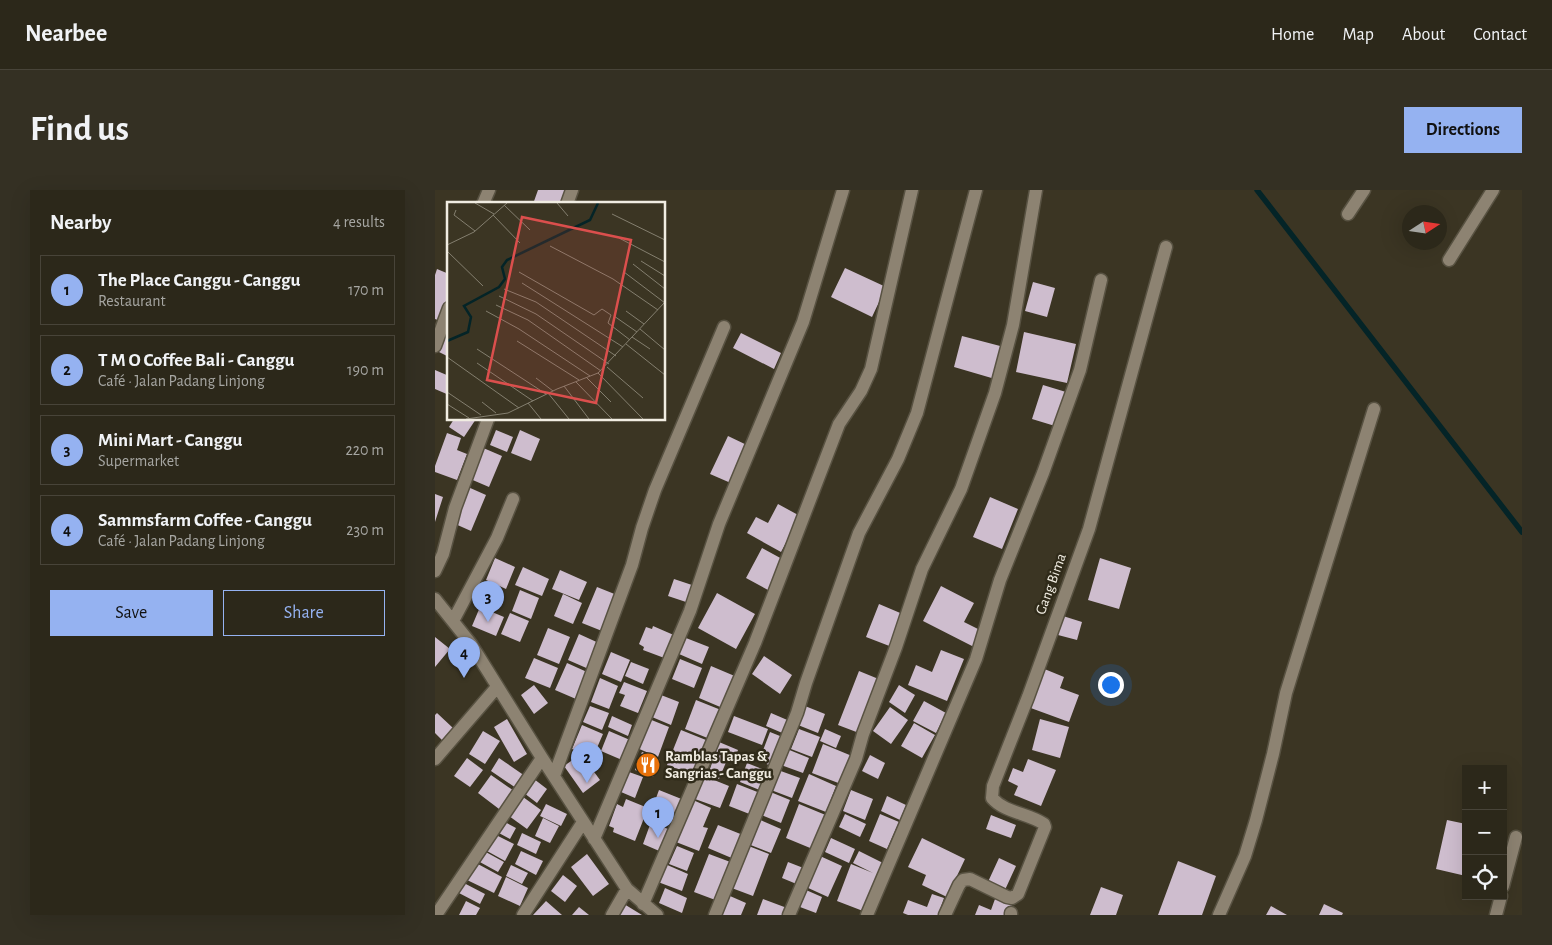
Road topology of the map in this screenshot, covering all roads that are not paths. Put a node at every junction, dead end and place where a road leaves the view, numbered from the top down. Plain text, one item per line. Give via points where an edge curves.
1 (489, 190) edge
2 (572, 190) edge
3 (843, 190) edge
4 (912, 190) edge
5 (976, 190) edge
6 (1036, 190) edge
7 (1364, 190) edge
8 (1493, 190) edge
9 (484, 202) edge
10 (568, 202) edge
11 (1349, 214) dead end
12 (1165, 247) dead end
13 (1449, 260) dead end
14 (1101, 280) dead end
15 (447, 313) edge
16 (725, 327) dead end
17 (435, 346) edge
18 (1374, 409) dead end
19 (488, 420) edge
20 (513, 499) dead end
21 (435, 572) edge
22 (435, 599) edge
23 (453, 621) junction
24 (497, 687) junction
25 (542, 758) junction
26 (435, 759) edge
27 (554, 776) junction
28 (583, 822) junction
29 (1516, 837) dead end
30 (594, 839) junction
31 (1507, 871) edge
32 (627, 889) junction
33 (1500, 900) edge
34 (643, 904) junction
35 (436, 915) edge
36 (523, 915) edge
37 (612, 915) edge
38 (657, 915) edge
39 (715, 915) edge
40 (789, 915) edge
41 (867, 915) edge
42 (945, 915) edge
43 (1219, 915) edge
44 (1496, 915) edge

1 - 9 street
2 - 10 street
3 - 30 street via 803,322 719,524 690,611
4 - 34 street via 871,369 839,424 755,643
5 - 39 street via 917,413 898,459 859,533 797,713
6 - 40 street via 1013,325 995,393 961,489 921,569 856,759
7 - 11 street
8 - 13 street
12 - 42 street, Gang Bima via 1089,529 993,786 993,798 999,805 1044,824 1018,894 1007,898 969,879 963,880
14 - 41 street via 1080,370 1000,580 976,659
15 - 17 street
16 - 27 street via 655,490 632,565
18 - 43 street via 1286,693 1245,856
19 - 21 street
20 - 23 street via 497,538
22 - 23 street
23 - 24 street
24 - 25 street
24 - 26 street
25 - 27 street
25 - 35 street
27 - 28 street
28 - 30 street
28 - 36 street
29 - 31 street
30 - 32 street
32 - 34 street
32 - 37 street
33 - 44 street
34 - 38 street

